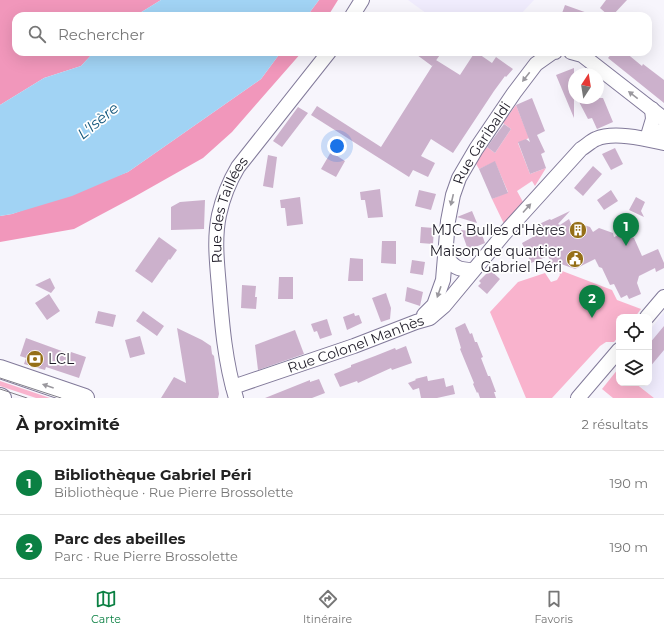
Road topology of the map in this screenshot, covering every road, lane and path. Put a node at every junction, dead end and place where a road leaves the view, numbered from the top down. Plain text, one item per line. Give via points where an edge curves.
1 (362, 0) edge
2 (354, 12) edge
3 (326, 56) edge
4 (547, 56) edge
5 (583, 56) edge
6 (652, 109) junction
7 (664, 119) edge
8 (664, 130) edge
9 (647, 139) junction
10 (664, 143) edge
11 (445, 254) junction
12 (473, 270) junction
13 (664, 297) edge
14 (650, 314) edge
15 (416, 322) junction
16 (616, 354) edge
17 (0, 369) edge
18 (235, 392) edge
19 (586, 395) edge
20 (85, 398) edge

1 - 2 street
3 - 18 street, Rue des Taillées via 238,167 228,184 219,215 216,243 223,336
4 -> 11 street, Rue Garibaldi via 536,64 514,93 476,149 460,178 453,195
6 -> 5 street
6 - 7 street
6 - 9 street
8 - 9 street
9 - 10 street, Rue Colonel Manhès
12 -> 9 street, Rue Colonel Manhès via 581,149 597,138 608,136
11 - 12 street via 452,265 463,270
11 -> 15 street, Rue Garibaldi via 443,280 434,305
12 - 15 street, Rue Colonel Manhès via 439,310 430,318
13 - 14 street
15 - 18 street, Rue Colonel Manhès
16 - 19 street
20 -> 17 main road

